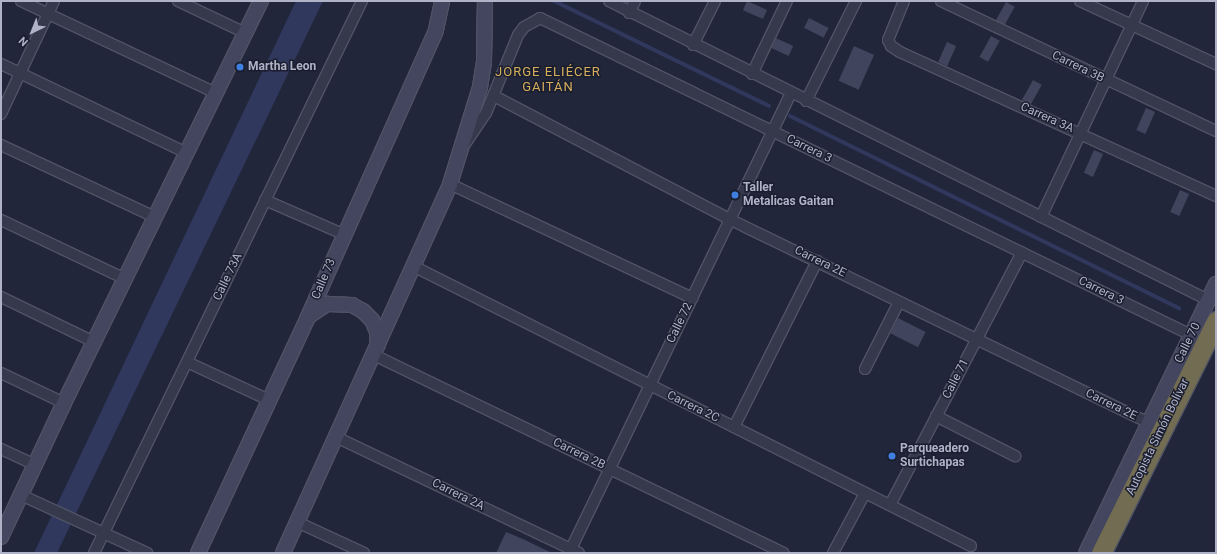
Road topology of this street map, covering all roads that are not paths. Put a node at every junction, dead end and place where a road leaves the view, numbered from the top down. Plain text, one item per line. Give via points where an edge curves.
1 (21, 1) edge
2 (54, 1) edge
3 (178, 1) edge
4 (261, 1) edge
5 (362, 1) edge
6 (442, 1) edge
7 (485, 1) edge
8 (609, 1) edge
9 (635, 1) edge
10 (715, 1) edge
11 (787, 1) edge
12 (856, 1) edge
13 (904, 1) edge
14 (941, 1) edge
15 (1080, 1) edge
16 (1143, 1) edge
17 (629, 13) junction
18 (48, 14) junction
19 (1132, 26) junction
20 (245, 33) junction
21 (693, 45) junction
22 (1, 64) edge
23 (1216, 64) edge
24 (21, 73) junction
25 (752, 74) junction
26 (1106, 81) junction
27 (216, 93) junction
28 (790, 93) junction
29 (494, 96) junction
30 (806, 100) junction
31 (1, 114) edge
32 (772, 131) junction
33 (1216, 131) edge
34 (1081, 134) junction
35 (1, 145) edge
36 (463, 146) junction
37 (186, 153) junction
38 (450, 184) junction
39 (1216, 196) edge
40 (265, 200) junction
41 (155, 217) junction
42 (1040, 217) junction
43 (729, 219) junction
44 (1, 220) edge
45 (343, 234) junction
46 (1022, 252) junction
47 (817, 261) junction
48 (414, 267) junction
49 (125, 279) junction
50 (1216, 284) edge
51 (1, 297) edge
52 (692, 298) junction
53 (899, 302) junction
54 (1212, 302) edge
55 (307, 319) junction
56 (1216, 321) edge
57 (976, 339) junction
58 (1204, 341) edge
59 (94, 342) junction
60 (376, 350) junction
61 (187, 362) junction
62 (865, 369) dead end
63 (1, 373) edge
64 (650, 386) junction
65 (269, 400) junction
66 (64, 403) junction
67 (936, 416) junction
68 (1149, 423) junction
69 (734, 426) junction
70 (336, 436) junction
71 (1, 449) edge
72 (1015, 456) dead end
73 (35, 465) junction
74 (610, 469) junction
75 (864, 493) junction
76 (21, 495) junction
77 (890, 505) junction
78 (297, 522) junction
79 (2, 533) edge
80 (104, 533) junction
81 (971, 546) dead end
82 (573, 552) edge
83 (94, 553) edge
84 (146, 553) edge
85 (198, 553) edge
86 (283, 553) edge
87 (364, 553) edge
88 (784, 553) edge
89 (833, 553) edge
90 (1086, 553) edge
91 (1101, 553) edge

1 - 18 street
2 - 18 street
3 - 20 street
4 - 20 main road
5 - 40 street, Calle 73A
6 - 45 main road, Calle 73 via 436,30
7 - 36 main road via 484,62 475,109
8 - 17 street
9 - 17 street
10 - 21 street
11 - 25 street
12 - 30 street
13 - 34 street, Carrera 3A via 889,33 888,40 891,46
14 - 26 street, Carrera 3B
15 - 19 street
16 - 19 street
17 - 21 street
18 - 24 street
18 - 27 street
19 - 23 street
19 - 26 street
20 - 27 main road
21 - 25 street
22 - 24 street
24 - 31 street
24 - 37 street
25 - 28 street
26 - 33 street, Carrera 3B
26 - 34 street
27 - 37 main road
28 - 30 street
28 - 32 street, Calle 72
29 - 32 street, Carrera 3 via 518,35 524,27 540,18
29 - 36 street, Carrera 3 via 476,130
29 - 43 street, Carrera 2E
30 - 42 street
32 - 43 street, Calle 72
32 - 46 street, Carrera 3
34 - 39 street, Carrera 3A
34 - 42 street
35 - 41 street
36 - 38 main road
37 - 41 main road
38 - 48 main road
38 - 52 street
40 - 45 street
40 - 61 street, Calle 73A
41 - 49 main road
42 - 54 street
43 - 47 street, Carrera 2E
43 - 52 street, Calle 72
44 - 49 street
45 - 55 main road, Calle 73
46 - 57 street, Calle 71
46 - 58 street, Carrera 3
47 - 53 street, Carrera 2E
47 - 69 street
48 - 60 main road
48 - 64 street, Carrera 2C
49 - 59 main road
50 - 54 main road, Calle 70
51 - 59 street
52 - 64 street, Calle 72
53 - 57 street, Carrera 2E
53 - 62 street
54 - 58 main road, Calle 70
55 - 60 main road via 315,310 326,304 339,302 352,305 372,320 377,332
55 - 65 main road, Calle 73
56 - 58 highway, Autopista Simón Bolívar
57 - 67 street, Calle 71
57 - 68 street, Carrera 2E
58 - 68 main road, Calle 70
58 - 91 highway, Autopista Simón Bolívar
59 - 66 main road
60 - 70 main road
60 - 74 street, Carrera 2B
61 - 65 street
61 - 80 street, Calle 73A
63 - 66 street
64 - 69 street, Carrera 2C
64 - 74 street, Calle 72
65 - 85 main road, Calle 73
66 - 73 main road
67 - 72 street
67 - 77 street, Calle 71
68 - 90 main road, Calle 70
69 - 75 street, Carrera 2C
70 - 78 main road
70 - 82 street, Carrera 2A
71 - 73 street
73 - 76 main road
74 - 82 street, Calle 72
74 - 88 street, Carrera 2B
75 - 77 street, Carrera 2C
75 - 89 street
76 - 79 main road
76 - 80 street
77 - 81 street, Carrera 2C
78 - 86 main road
78 - 87 street
80 - 83 street, Calle 73A
80 - 84 street

